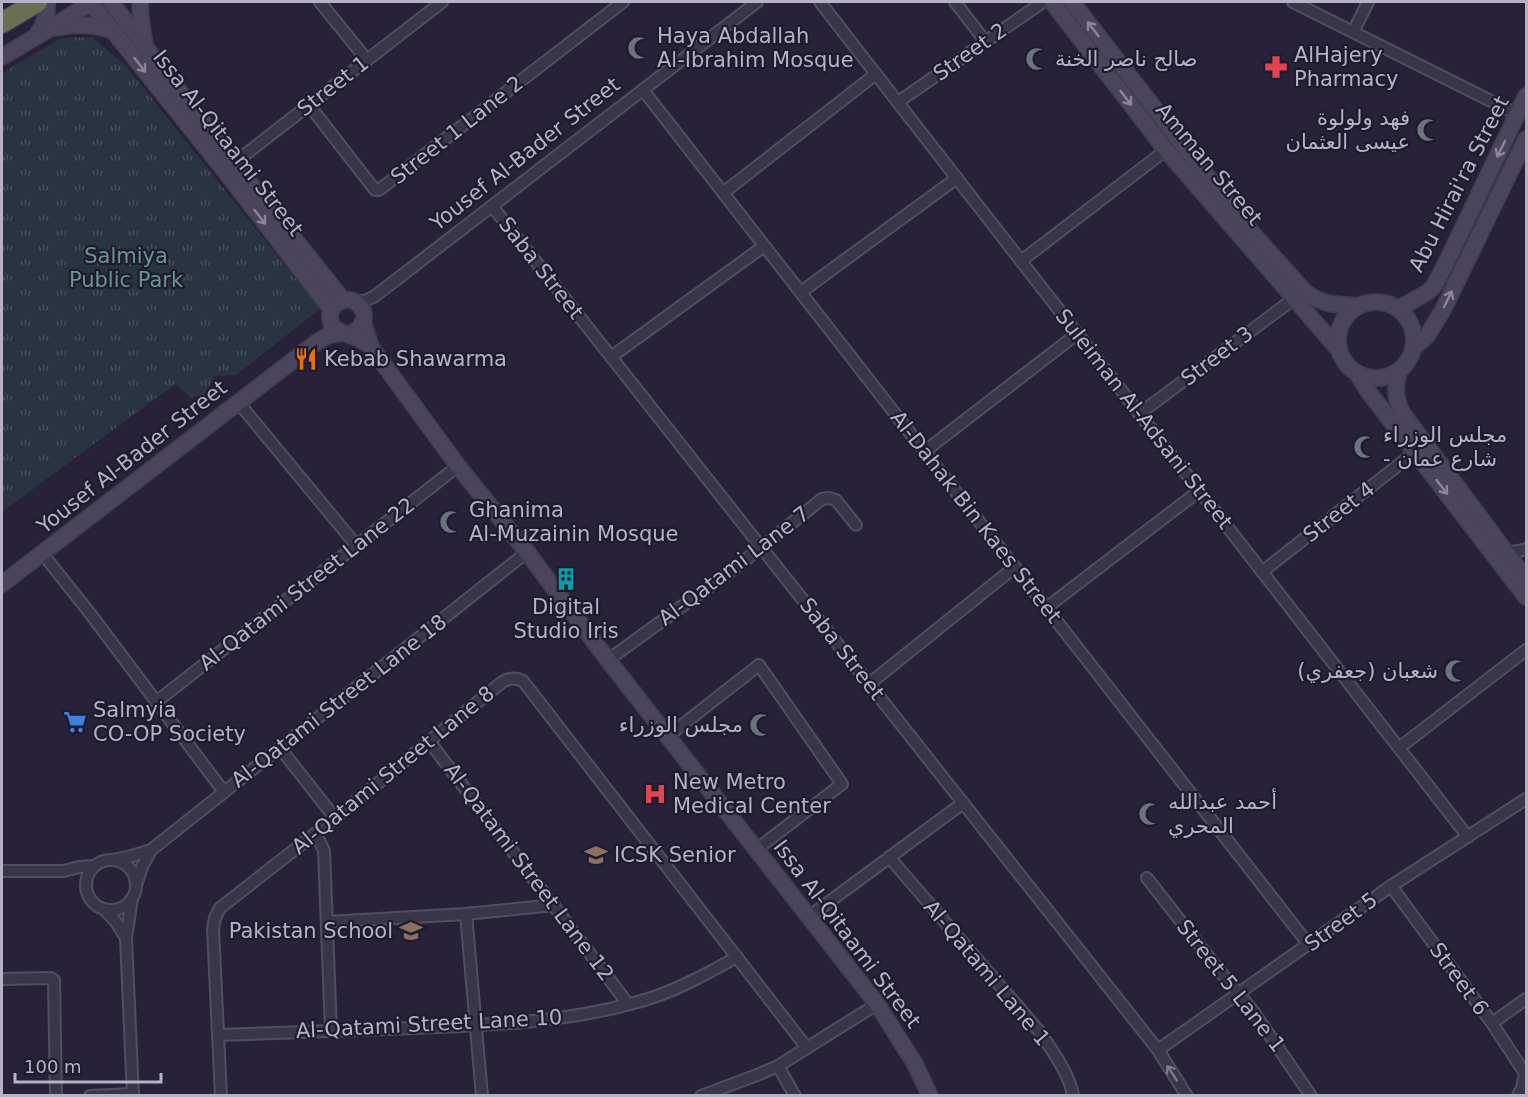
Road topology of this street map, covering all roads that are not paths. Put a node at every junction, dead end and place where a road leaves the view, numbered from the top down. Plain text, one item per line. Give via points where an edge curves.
1 (37, 2) edge
2 (47, 2) edge
3 (91, 2) edge
4 (111, 2) edge
5 (140, 2) edge
6 (320, 2) edge
7 (442, 2) edge
8 (623, 2) edge
9 (757, 2) edge
10 (820, 2) edge
11 (955, 2) edge
12 (1043, 2) edge
13 (1052, 2) edge
14 (1293, 2) edge
15 (1368, 2) edge
16 (1079, 4) edge
17 (2, 23) edge
18 (42, 31) junction
19 (1353, 32) junction
20 (115, 33) junction
21 (985, 41) junction
22 (146, 48) junction
23 (2, 57) edge
24 (367, 60) junction
25 (876, 74) junction
26 (643, 90) junction
27 (1527, 96) edge
28 (898, 102) junction
29 (309, 105) junction
30 (1517, 114) junction
31 (1527, 139) edge
32 (1166, 150) junction
33 (229, 166) junction
34 (957, 178) junction
35 (723, 193) junction
36 (492, 206) junction
37 (764, 246) junction
38 (1021, 261) junction
39 (801, 292) junction
40 (375, 296) junction
41 (1295, 298) junction
42 (1358, 306) junction
43 (339, 307) junction
44 (1398, 309) junction
45 (364, 320) junction
46 (344, 334) junction
47 (1077, 334) junction
48 (317, 342) junction
49 (1415, 346) junction
50 (371, 347) junction
51 (1339, 350) junction
52 (611, 357) junction
53 (1399, 372) junction
54 (1357, 373) junction
55 (238, 402) junction
56 (1139, 414) junction
57 (925, 451) junction
58 (1415, 452) junction
59 (458, 466) junction
60 (1199, 491) junction
61 (856, 525) dead end
62 (356, 545) junction
63 (761, 547) junction
64 (1527, 549) edge
65 (526, 552) junction
66 (1507, 552) junction
67 (42, 553) junction
68 (1015, 567) junction
69 (1262, 572) junction
70 (1526, 574) edge
71 (2, 584) edge
72 (1527, 597) edge
73 (1046, 608) junction
74 (1527, 650) edge
75 (608, 660) junction
76 (869, 684) junction
77 (156, 702) junction
78 (668, 736) junction
79 (429, 741) junction
80 (280, 748) junction
81 (1399, 748) junction
82 (224, 792) junction
83 (1527, 799) edge
84 (963, 803) junction
85 (334, 818) junction
86 (314, 835) junction
87 (1468, 837) junction
88 (757, 849) junction
89 (151, 850) junction
90 (889, 857) junction
91 (112, 860) junction
92 (94, 866) junction
93 (2, 871) edge
94 (64, 871) junction
95 (1148, 878) dead end
96 (136, 885) junction
97 (1391, 886) junction
98 (86, 889) junction
99 (132, 898) junction
100 (554, 905) junction
101 (104, 909) junction
102 (466, 914) junction
103 (810, 916) junction
104 (327, 922) junction
105 (126, 938) junction
106 (1309, 945) junction
107 (737, 957) junction
108 (2, 979) edge
109 (1239, 994) junction
110 (1527, 999) edge
111 (628, 1004) junction
112 (877, 1004) junction
113 (1492, 1023) junction
114 (476, 1025) junction
115 (331, 1031) junction
116 (218, 1035) junction
117 (807, 1048) junction
118 (1158, 1050) junction
119 (778, 1066) junction
120 (1526, 1074) edge
121 (133, 1094) edge
122 (56, 1095) edge
123 (90, 1095) edge
124 (221, 1095) edge
125 (482, 1095) edge
126 (701, 1095) edge
127 (795, 1095) edge
128 (930, 1095) edge
129 (1073, 1095) edge
130 (1187, 1095) edge
131 (1311, 1095) edge
132 (1518, 1095) edge

1 - 17 highway
2 - 18 street
3 - 18 street
3 - 20 street, Issa Al-Qitaami Street
4 - 22 street, Issa Al-Qitaami Street
5 - 22 street
6 - 24 street
7 - 24 street, Street 1
8 - 29 street, Street 1 Lane 2 via 379,190 375,190
9 - 26 street, Yousef Al-Bader Street
10 - 25 street, Suleiman Al-Adsani Street
11 - 21 street
12 - 21 street, Street 2
13 -> 32 street, Amman Street
14 - 19 street
15 - 19 street
42 -> 16 street, Amman Street via 1333,305 1306,293 1245,225
18 - 20 street via 89,25
18 - 23 street
19 - 30 street
20 -> 33 street, Issa Al-Qitaami Street
21 - 28 street, Street 2
22 - 33 street, Issa Al-Qitaami Street
24 - 29 street, Street 1
25 - 28 street, Suleiman Al-Adsani Street
25 - 35 street
26 - 35 street, Al-Dahak Bin Kaes Street
26 - 36 street, Yousef Al-Bader Street
27 - 30 street, Abu Hirai'ra Street
28 - 34 street, Suleiman Al-Adsani Street
29 - 33 street, Street 1
30 -> 44 street, Abu Hirai'ra Street via 1434,286
49 -> 31 street, Abu Hirai'ra Street via 1427,336 1444,308
32 - 38 street
32 - 41 street, Amman Street
33 - 43 street, Issa Al-Qitaami Street
34 - 38 street, Suleiman Al-Adsani Street
34 - 39 street
35 - 37 street, Al-Dahak Bin Kaes Street
36 - 40 street, Yousef Al-Bader Street
36 - 52 street, Saba Street
37 - 39 street, Al-Dahak Bin Kaes Street
37 - 52 street
38 - 47 street, Suleiman Al-Adsani Street
39 - 57 street, Al-Dahak Bin Kaes Street
40 - 43 street, Yousef Al-Bader Street
40 - 45 street, Yousef Al-Bader Street
41 - 51 street, Amman Street
41 - 56 street, Street 3
42 - 44 street via 1375,302
42 - 51 street via 1341,325
43 - 45 street via 361,307
43 - 46 street via 333,326
43 - 48 street, Yousef Al-Bader Street
44 - 49 street via 1410,321
45 - 46 street via 357,331
45 - 50 street, Issa Al-Qitaami Street
46 - 48 street, Yousef Al-Bader Street via 329,335
46 - 50 street, Issa Al-Qitaami Street
47 - 56 street, Suleiman Al-Adsani Street
47 - 57 street
48 - 55 street, Yousef Al-Bader Street
49 - 53 street
50 - 59 street, Issa Al-Qitaami Street
51 - 54 street
52 - 63 street, Saba Street
53 - 54 street via 1374,379
53 - 66 street via 1396,393 1403,414
54 - 58 street
55 - 62 street
55 - 67 street, Yousef Al-Bader Street
56 - 60 street, Suleiman Al-Adsani Street
57 - 68 street, Al-Dahak Bin Kaes Street
58 - 69 street, Street 4
58 -> 72 street
59 - 62 street, Al-Qatami Street Lane 22
59 - 65 street, Issa Al-Qitaami Street
60 - 69 street, Suleiman Al-Adsani Street
60 - 73 street
61 - 63 street, Al-Qatami Lane 7 via 836,500 826,498
62 - 77 street, Al-Qatami Street Lane 22
63 - 75 street, Al-Qatami Lane 7
63 - 76 street, Saba Street
64 - 66 street
65 - 75 street, Issa Al-Qitaami Street
65 - 80 street, Al-Qatami Street Lane 18
66 - 70 street
67 - 71 street, Yousef Al-Bader Street
67 - 77 street
68 - 73 street, Al-Dahak Bin Kaes Street
68 - 76 street
69 - 81 street, Suleiman Al-Adsani Street
73 - 106 street, Al-Dahak Bin Kaes Street
74 - 81 street
75 - 78 street, Issa Al-Qitaami Street
76 - 84 street, Saba Street
77 - 82 street
78 - 88 street, Issa Al-Qitaami Street
78 - 88 street via 759,665 842,784
79 - 85 street, Al-Qatami Street Lane 8
79 - 100 street, Al-Qatami Street Lane 12
79 - 107 street, Al-Qatami Street Lane 8 via 505,680 523,681
80 - 82 street, Al-Qatami Street Lane 18
80 - 85 street
81 - 87 street, Suleiman Al-Adsani Street
82 - 89 street, Al-Qatami Street Lane 18
83 - 87 street, Street 5
84 - 90 street
84 - 118 street, Saba Street
85 - 86 street, Al-Qatami Street Lane 8
86 - 104 street via 324,851
86 - 116 street, Al-Qatami Street Lane 8 via 217,913 213,929
87 - 97 street, Street 5
88 - 103 street, Issa Al-Qitaami Street
89 - 91 street, Al-Qatami Street Lane 18
89 - 96 street, Al-Qatami Street Lane 18
90 - 103 street
90 - 129 street, Al-Qatami Lane 1 via 1039,1031
91 - 92 street
91 - 96 street via 129,868
92 - 94 street
92 - 98 street
93 - 94 street
94 - 98 street
95 - 109 street, Street 5 Lane 1
96 - 99 street
97 - 106 street, Street 5
97 - 113 street, Street 6
98 - 101 street via 92,901
99 - 101 street via 117,909
99 - 105 street
100 - 102 street
100 - 111 street, Al-Qatami Street Lane 12
101 - 105 street
102 - 104 street
102 - 114 street
103 - 112 street, Issa Al-Qitaami Street
104 - 115 street
105 - 121 street
106 - 109 street, Street 5
107 - 111 street, Al-Qatami Street Lane 10 via 679,987
107 - 117 street, Al-Qatami Street Lane 8
108 - 122 street via 54,980
109 - 118 street, Street 5
109 - 131 street, Street 5 Lane 1
110 - 113 street
111 - 114 street, Al-Qatami Street Lane 10 via 520,1023
112 - 117 street
112 - 128 street, Issa Al-Qitaami Street
113 - 120 street, Street 6
114 - 115 street, Al-Qatami Street Lane 10
114 - 125 street
115 - 116 street, Al-Qatami Street Lane 10
116 - 124 street, Al-Qatami Street Lane 8
117 - 119 street
130 -> 118 street, Saba Street
119 - 126 street
119 - 127 street
120 - 132 street, Street 6
121 - 123 street

